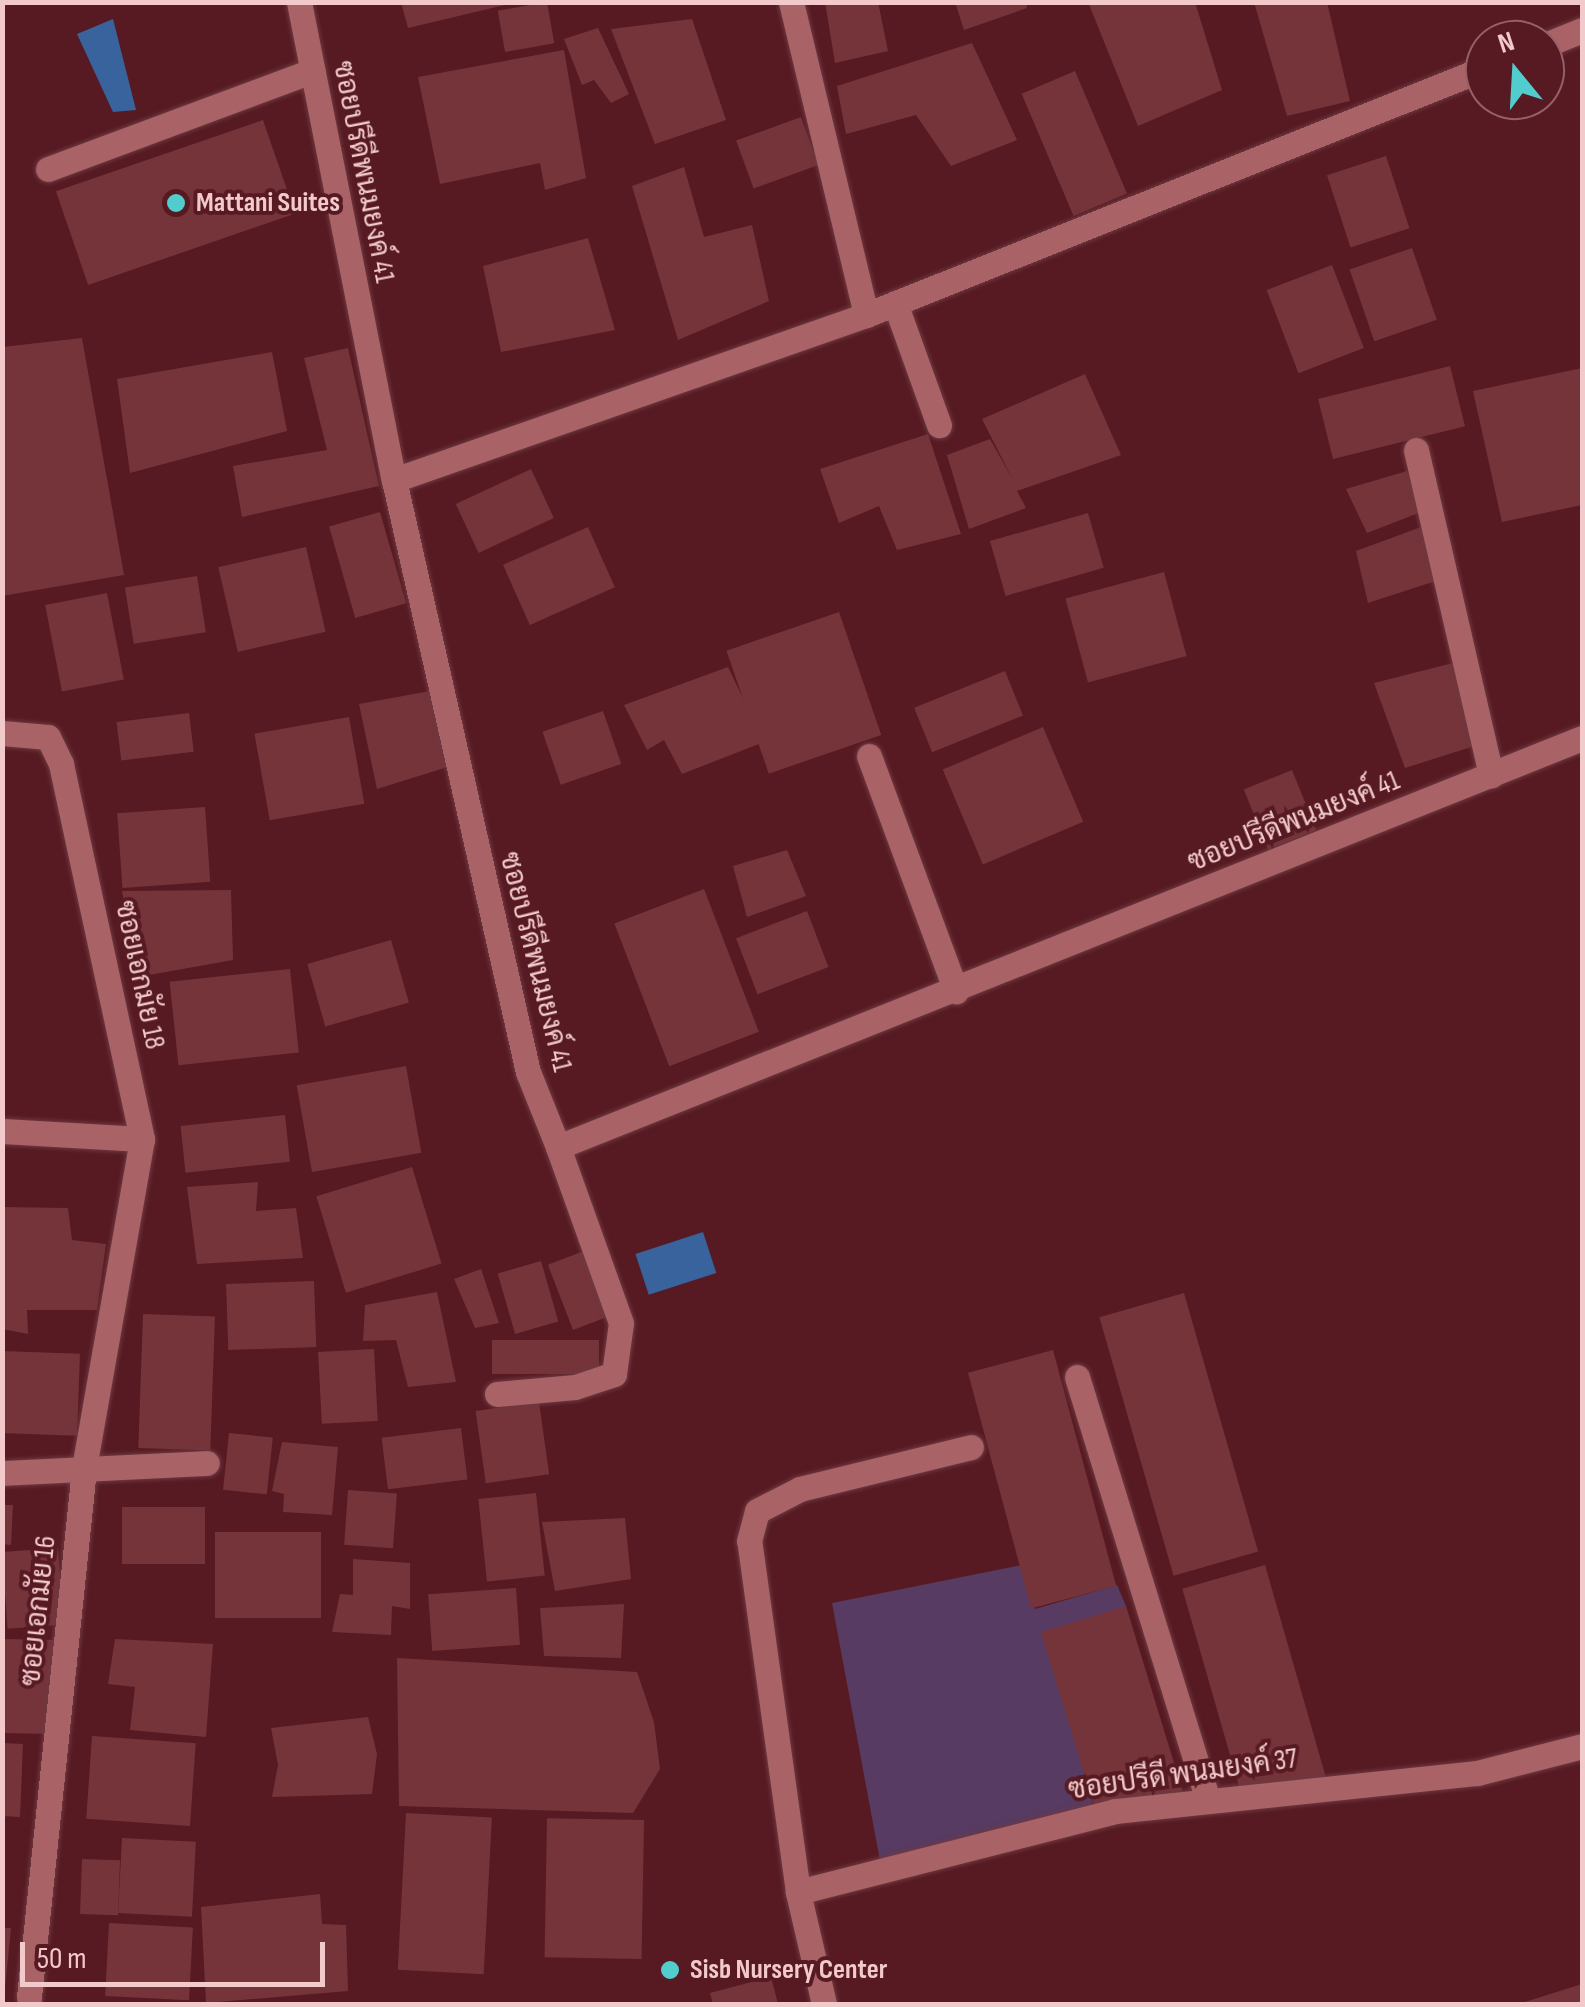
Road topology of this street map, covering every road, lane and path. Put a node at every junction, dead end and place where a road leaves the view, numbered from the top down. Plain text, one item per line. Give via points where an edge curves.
1 (299, 2) edge
2 (791, 2) edge
3 (312, 71) junction
4 (1465, 76) edge
5 (48, 169) dead end
6 (895, 303) junction
7 (866, 315) junction
8 (938, 426) dead end
9 (1416, 450) dead end
10 (394, 480) junction
11 (2, 733) edge
12 (1582, 739) edge
13 (869, 756) dead end
14 (1491, 775) junction
15 (956, 990) junction
16 (2, 1131) edge
17 (142, 1139) junction
18 (558, 1147) junction
19 (1078, 1377) dead end
20 (496, 1394) dead end
21 (971, 1447) dead end
22 (208, 1463) dead end
23 (84, 1469) junction
24 (2, 1472) edge
25 (1582, 1746) edge
26 (1208, 1799) junction
27 (798, 1892) junction
28 (29, 1997) dead end
29 (824, 2004) edge

1 - 3 street, ซอยปรีดีพนมยงค์ 41
2 - 7 street
3 - 5 street
3 - 10 street, ซอยปรีดีพนมยงค์ 41
4 - 6 street
6 - 7 street
6 - 8 street
7 - 10 street
9 - 14 street
10 - 18 street, ซอยปรีดีพนมยงค์ 41 via 528,1072
11 - 17 street, ซอยเอกมัย 18 via 48,737 61,764
12 - 14 street, ซอยปรีดีพนมยงค์ 41
13 - 15 street
14 - 15 street, ซอยปรีดีพนมยงค์ 41
15 - 18 street, ซอยปรีดีพนมยงค์ 41
16 - 17 street
17 - 23 street, ซอยเอกมัย 16
18 - 20 street via 621,1323 614,1374 575,1387
19 - 26 street
21 - 27 street via 800,1489 757,1511 749,1541
22 - 23 street
23 - 24 street
23 - 28 street, ซอยเอกมัย 16
25 - 26 street, ซอยปรีดี พนมยงค์ 37 via 1477,1773
26 - 27 street, ซอยปรีดี พนมยงค์ 37 via 1079,1818
27 - 29 street

